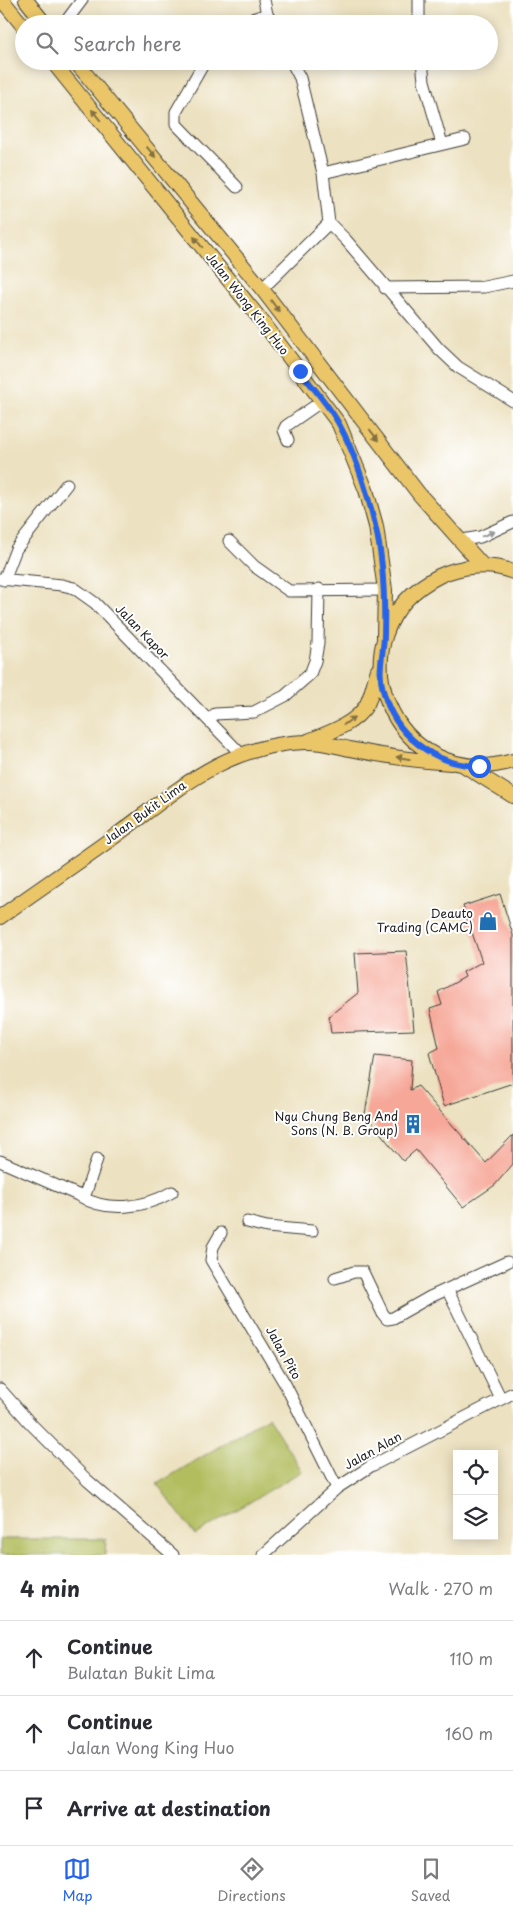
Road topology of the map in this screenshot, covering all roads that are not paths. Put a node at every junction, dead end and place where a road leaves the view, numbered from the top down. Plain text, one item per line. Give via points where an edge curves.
1 (2, 0) edge
2 (26, 0) edge
3 (82, 0) edge
4 (264, 0) edge
5 (419, 0) edge
6 (38, 15) edge
7 (71, 15) edge
8 (268, 15) edge
9 (419, 15) edge
10 (15, 16) edge
11 (59, 70) edge
12 (82, 70) edge
13 (200, 70) edge
14 (296, 70) edge
15 (423, 70) edge
16 (465, 139) dead end
17 (442, 144) junction
18 (323, 173) junction
19 (237, 187) dead end
20 (329, 223) junction
21 (513, 281) edge
22 (385, 288) junction
23 (262, 289) junction
24 (322, 401) junction
25 (513, 401) edge
26 (288, 440) dead end
27 (67, 484) dead end
28 (513, 522) edge
29 (229, 540) dead end
30 (462, 540) junction
31 (484, 566) junction
32 (511, 570) edge
33 (2, 580) edge
34 (319, 589) junction
35 (385, 590) junction
36 (384, 637) junction
37 (380, 663) junction
38 (209, 720) junction
39 (305, 742) junction
40 (240, 753) junction
41 (513, 761) edge
42 (458, 764) junction
43 (513, 796) edge
44 (0, 917) edge
45 (97, 1159) dead end
46 (0, 1161) edge
47 (172, 1192) dead end
48 (80, 1196) junction
49 (248, 1222) dead end
50 (312, 1231) dead end
51 (221, 1233) dead end
52 (507, 1262) dead end
53 (335, 1278) dead end
54 (447, 1289) junction
55 (0, 1389) edge
56 (513, 1393) edge
57 (500, 1400) junction
58 (337, 1488) junction
59 (173, 1555) edge
60 (263, 1555) edge

1 - 10 main road
2 - 6 main road
3 - 7 street
4 - 8 street
5 - 9 street
24 -> 11 main road, Jalan Wong King Huo via 265,325
12 -> 23 main road, Jalan Wong King Huo
13 - 19 street via 176,112 176,124
14 - 18 street
15 - 17 street
16 - 17 street
17 - 18 street
18 - 20 street
20 - 22 street
20 - 23 street
21 - 22 street via 484,287
22 - 25 street via 458,368
23 -> 30 main road, Jalan Wong King Huo via 419,494
24 - 26 street via 286,426 284,430
24 - 35 main road, Jalan Wong King Huo via 339,424 366,490 376,526
27 - 33 street via 16,549
30 -> 28 street via 480,537
29 - 34 street via 254,566 289,591
30 - 31 main road, Jalan Wong King Huo
31 - 32 main road
31 - 36 main road via 451,570 422,585 398,608
33 - 38 street, Jalan Kapor via 74,588 95,603
34 - 35 street
34 - 38 street via 318,643 310,674 271,705 254,712 215,714
35 - 36 main road, Jalan Wong King Huo
36 - 37 main road
39 -> 37 main road via 338,729 354,718 367,704
37 - 42 main road via 382,690 392,714 407,735 427,752
38 - 40 street, Jalan Kapor
39 - 40 main road, Jalan Bukit Lima
42 -> 39 main road via 419,761
40 - 44 main road, Jalan Bukit Lima via 158,801 119,833
41 - 42 main road via 494,766
42 - 43 main road
45 - 48 street via 86,1192
46 - 48 street
47 - 48 street via 155,1200 122,1207 98,1205
49 - 50 street
51 - 58 street, Jalan Pito via 213,1247 211,1260 285,1384
52 - 54 street
53 - 54 street via 363,1272 387,1319
54 - 57 street
55 - 59 street via 87,1480
56 - 57 street, Jalan Alan
57 - 58 street, Jalan Alan via 371,1466
58 - 60 street, Jalan Alan

